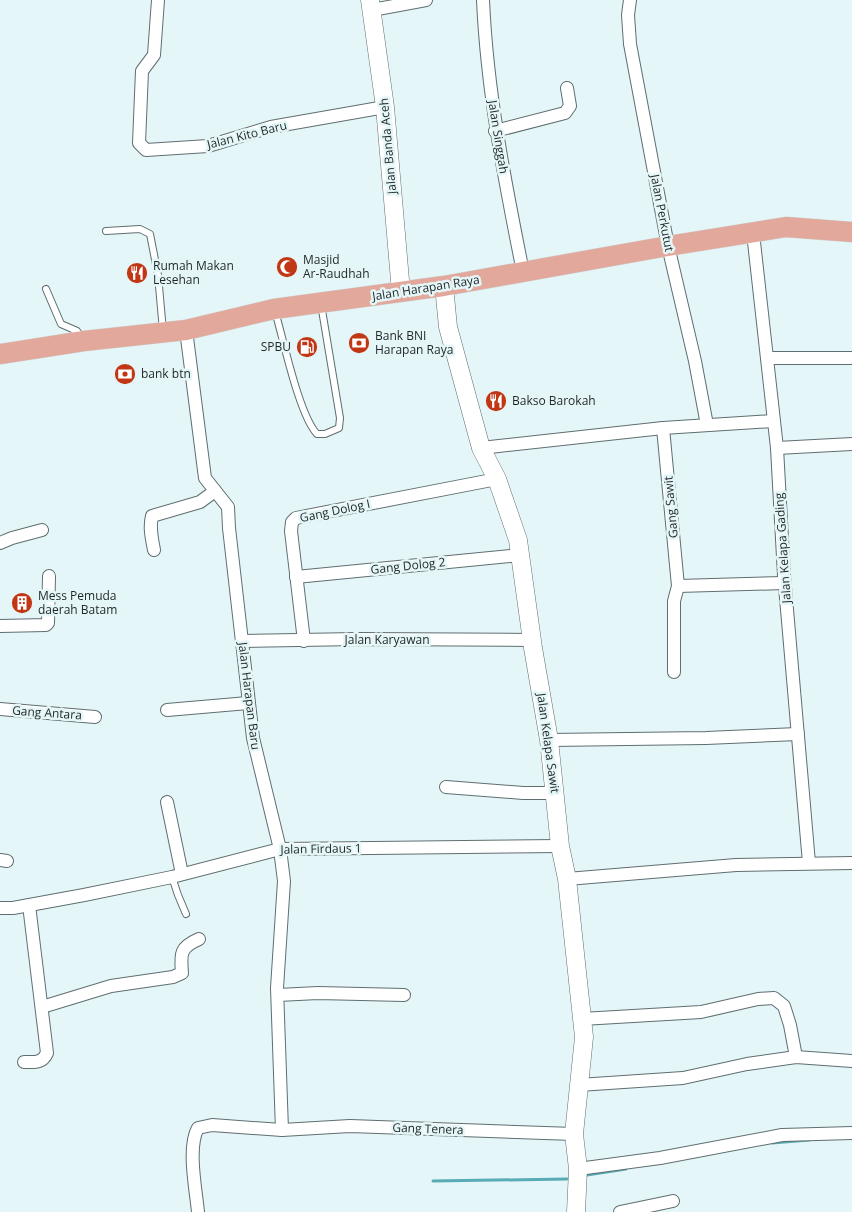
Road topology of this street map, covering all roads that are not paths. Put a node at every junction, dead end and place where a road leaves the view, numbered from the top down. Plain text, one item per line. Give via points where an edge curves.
1 (158, 0) edge
2 (426, 0) edge
3 (483, 0) edge
4 (630, 0) edge
5 (371, 5) edge
6 (567, 88) dead end
7 (385, 107) junction
8 (496, 131) junction
9 (106, 231) dead end
10 (852, 232) edge
11 (753, 233) junction
12 (668, 246) junction
13 (523, 272) junction
14 (444, 286) junction
15 (46, 289) dead end
16 (400, 292) junction
17 (321, 303) junction
18 (274, 309) junction
19 (186, 330) junction
20 (164, 332) junction
21 (84, 341) junction
22 (0, 354) edge
23 (767, 358) junction
24 (852, 358) edge
25 (773, 421) junction
26 (707, 425) junction
27 (664, 428) junction
28 (852, 444) edge
29 (481, 448) junction
30 (777, 448) junction
31 (497, 478) junction
32 (215, 490) junction
33 (42, 530) dead end
34 (0, 543) edge
35 (154, 550) dead end
36 (520, 555) junction
37 (49, 576) dead end
38 (296, 577) junction
39 (784, 583) junction
40 (678, 586) junction
41 (0, 626) edge
42 (532, 640) junction
43 (304, 641) junction
44 (242, 642) junction
45 (674, 672) dead end
46 (248, 703) junction
47 (0, 709) edge
48 (167, 710) dead end
49 (95, 717) dead end
50 (798, 734) junction
51 (549, 740) junction
52 (446, 787) dead end
53 (555, 793) junction
54 (167, 802) dead end
55 (560, 846) junction
56 (280, 849) junction
57 (809, 863) junction
58 (852, 863) edge
59 (177, 876) junction
60 (567, 879) junction
61 (29, 904) junction
62 (0, 908) edge
63 (186, 914) dead end
64 (199, 939) dead end
65 (278, 995) junction
66 (404, 995) dead end
67 (42, 1007) junction
68 (582, 1019) junction
69 (796, 1057) junction
70 (852, 1061) edge
71 (24, 1062) dead end
72 (579, 1085) junction
73 (282, 1130) junction
74 (852, 1133) edge
75 (574, 1134) junction
76 (578, 1169) junction
77 (674, 1201) dead end
78 (198, 1212) edge
79 (576, 1212) edge
80 (620, 1212) edge

1 - 7 street, Jalan Kito Baru via 154,55 142,71 139,144 146,150 208,146 271,127
2 - 5 street
3 - 8 street, Jalan Singgah via 487,68
4 - 12 street, Jalan Perkutut via 630,44
5 - 7 main road, Jalan Banda Aceh
6 - 8 street via 570,106 565,113
7 - 16 main road, Jalan Banda Aceh
8 - 13 street, Jalan Singgah
9 - 20 lane via 140,229 150,234
10 - 11 main road, Jalan Harapan Raya via 786,228
11 - 12 main road, Jalan Harapan Raya
11 - 23 street, Jalan Kelapa Gading
12 - 13 main road, Jalan Harapan Raya
12 - 26 street, Jalan Perkutut
13 - 14 main road, Jalan Harapan Raya
14 - 16 main road, Jalan Harapan Raya
14 - 29 main road, Jalan Kelapa Sawit via 448,327
15 - 21 lane via 61,324 77,331
16 - 17 main road, Jalan Harapan Raya
17 - 18 main road, Jalan Harapan Raya
17 - 18 lane via 340,418 339,428 325,434 316,434 310,428
18 - 19 main road, Jalan Harapan Raya
19 - 20 main road, Jalan Harapan Raya
19 - 32 street, Jalan Harapan Baru via 205,478
20 - 21 main road, Jalan Harapan Raya
21 - 22 main road, Jalan Harapan Raya
23 - 24 street
23 - 25 street, Jalan Kelapa Gading
25 - 26 street
25 - 30 street, Jalan Kelapa Gading
26 - 27 street
27 - 29 street
27 - 40 street, Gang Sawit
28 - 30 street
29 - 31 main road, Jalan Kelapa Sawit
30 - 39 street, Jalan Kelapa Gading
31 - 36 main road, Jalan Kelapa Sawit
31 - 38 street, Gang Dolog I via 296,518 291,531
32 - 35 street via 200,502 152,516
32 - 44 street, Jalan Harapan Baru via 228,507
33 - 34 street
36 - 38 street, Gang Dolog 2
36 - 42 main road, Jalan Kelapa Sawit
37 - 41 street via 48,623
38 - 43 street, Gang Dolog I
39 - 40 street
39 - 50 street, Jalan Kelapa Gading
40 - 45 street, Gang Sawit via 674,601
42 - 43 street, Jalan Karyawan
42 - 51 main road, Jalan Kelapa Sawit
43 - 44 street, Jalan Karyawan
44 - 46 street, Jalan Harapan Baru
46 - 48 street
46 - 56 street, Jalan Harapan Baru via 252,738
47 - 49 street, Gang Antara
50 - 51 street
50 - 57 street, Jalan Kelapa Gading
51 - 53 main road, Jalan Kelapa Sawit
52 - 53 street
53 - 55 main road, Jalan Kelapa Sawit
54 - 59 street
55 - 56 street, Jalan Firdaus 1
55 - 60 main road, Jalan Kelapa Sawit
56 - 59 street, Jalan Firdaus 1
56 - 65 street, Jalan Harapan Baru via 284,882
57 - 58 street
57 - 60 street via 736,865
59 - 61 street, Jalan Firdaus 1
59 - 63 lane via 178,895
60 - 68 main road, Jalan Kelapa Sawit
61 - 62 street, Jalan Firdaus 1
61 - 67 street
64 - 67 street via 185,945 182,972 172,977 111,986
65 - 66 street
65 - 73 street, Jalan Harapan Baru
67 - 71 street via 47,1053 39,1062
68 - 69 street via 701,1012 774,998 784,1006
68 - 72 main road, Jalan Kelapa Sawit via 584,1037
69 - 70 street
69 - 72 street via 683,1078
72 - 75 main road, Jalan Kelapa Sawit
73 - 75 street, Gang Tenera via 350,1126
73 - 78 street, Gang Tenera via 212,1125 198,1128 193,1137 192,1151
74 - 76 street via 782,1136
75 - 76 main road, Jalan Kelapa Sawit
76 - 79 main road, Jalan Kelapa Sawit
77 - 80 street

